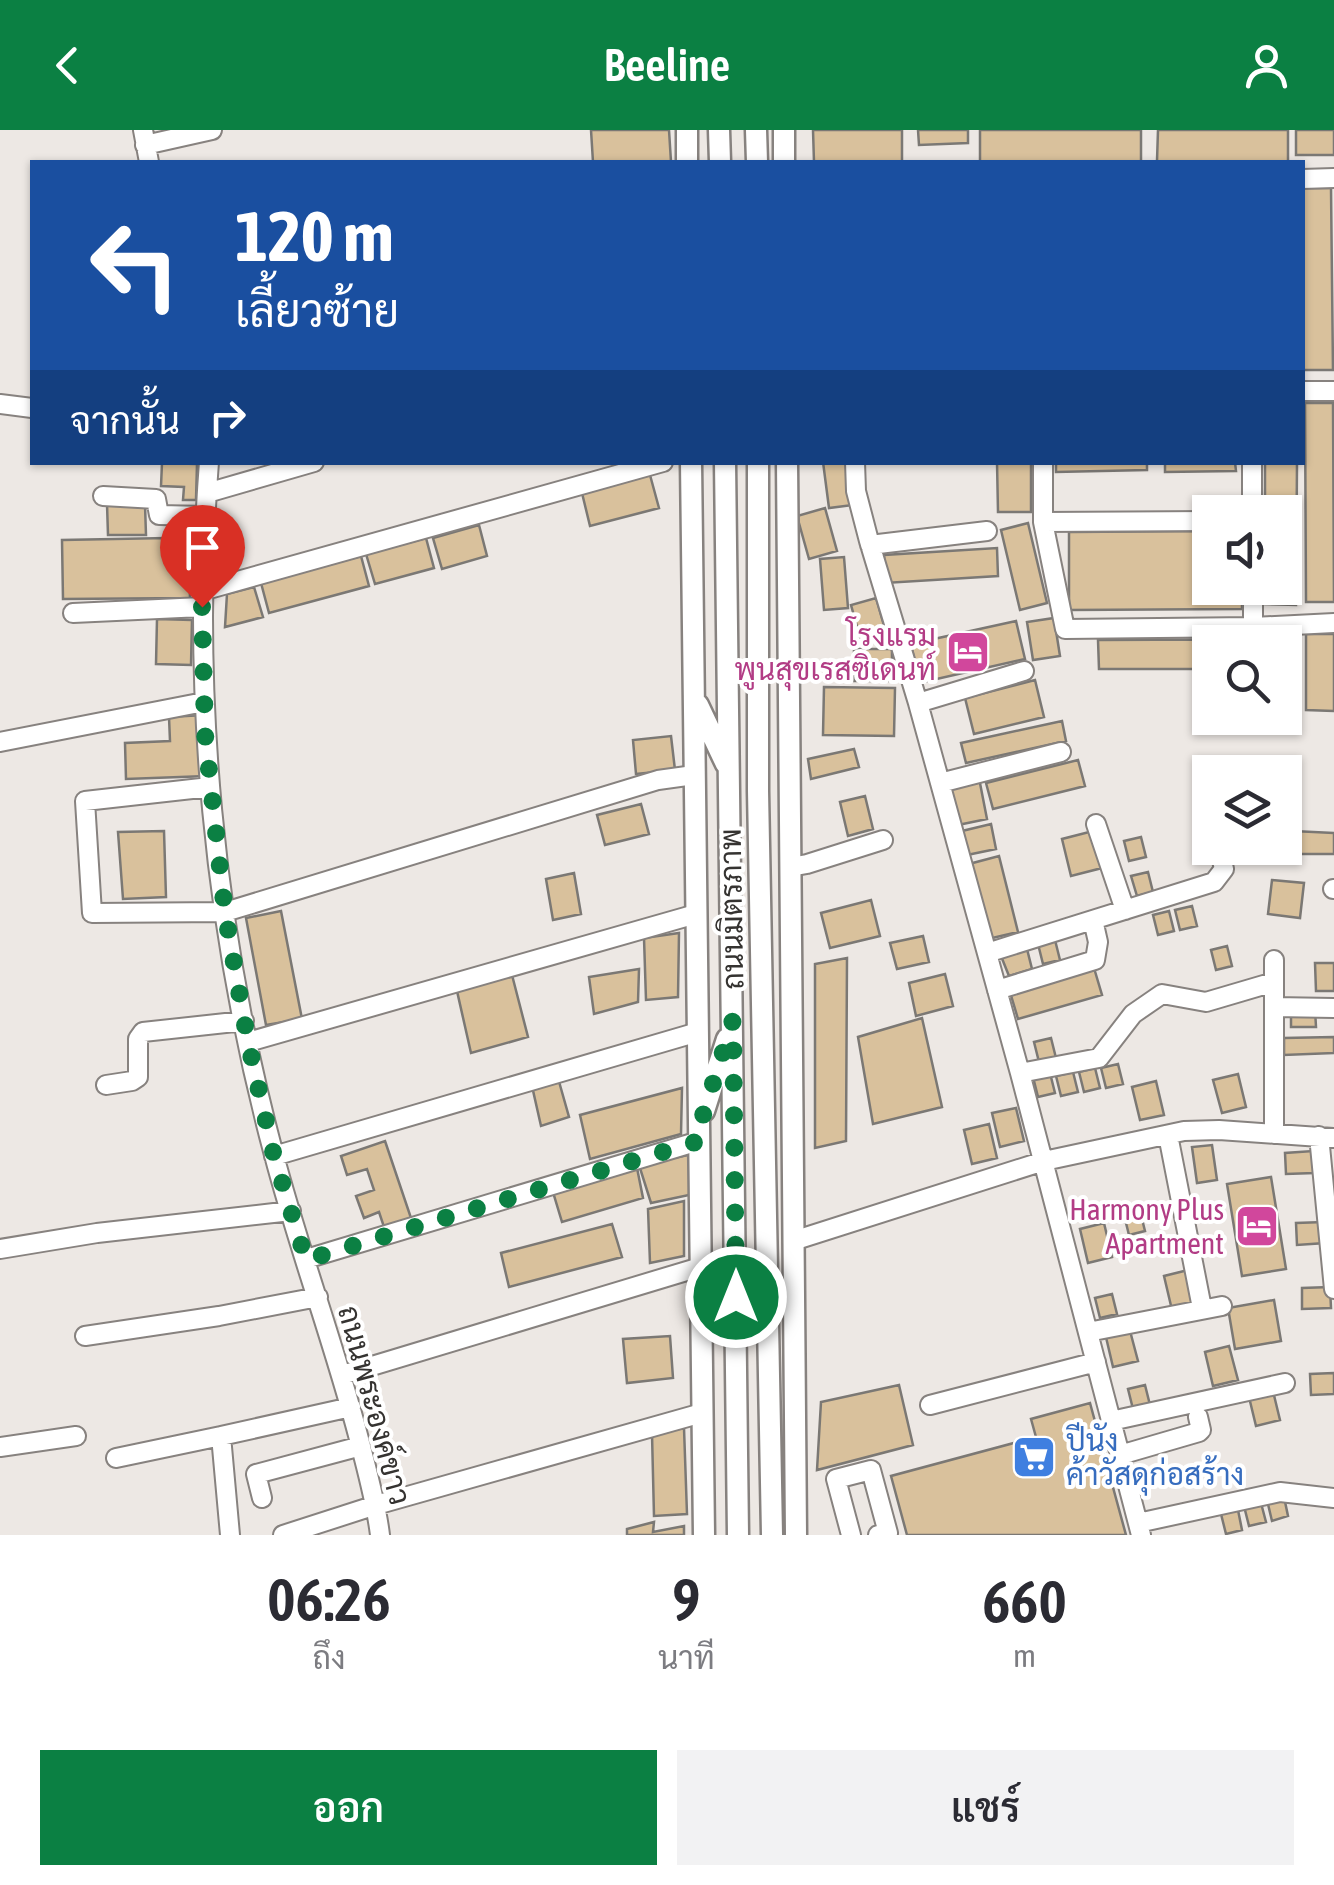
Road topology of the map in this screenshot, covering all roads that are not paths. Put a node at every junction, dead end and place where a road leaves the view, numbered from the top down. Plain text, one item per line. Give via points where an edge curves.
1 (212, 130) edge
2 (720, 130) edge
3 (756, 130) edge
4 (784, 130) edge
5 (687, 133) edge
6 (146, 146) edge
7 (687, 160) edge
8 (700, 160) edge
9 (720, 160) edge
10 (757, 160) edge
11 (784, 160) edge
12 (1334, 178) edge
13 (1305, 179) edge
14 (1305, 391) edge
15 (1334, 391) edge
16 (0, 404) edge
17 (30, 408) edge
18 (209, 465) edge
19 (304, 465) edge
20 (653, 465) edge
21 (691, 465) edge
22 (725, 465) edge
23 (758, 465) edge
24 (787, 465) edge
25 (855, 465) edge
26 (1043, 465) edge
27 (1252, 465) edge
28 (207, 493) junction
29 (1252, 495) edge
30 (103, 496) dead end
31 (208, 516) junction
32 (1042, 522) junction
33 (1192, 522) edge
34 (987, 531) dead end
35 (870, 545) junction
36 (202, 599) junction
37 (72, 613) dead end
38 (1334, 622) edge
39 (1286, 625) edge
40 (1192, 627) edge
41 (1024, 671) dead end
42 (693, 695) junction
43 (789, 696) junction
44 (204, 702) junction
45 (918, 703) junction
46 (0, 742) edge
47 (1061, 752) dead end
48 (694, 775) junction
49 (758, 780) junction
50 (729, 781) junction
51 (940, 783) junction
52 (210, 787) junction
53 (1096, 824) dead end
54 (883, 840) dead end
55 (1223, 865) edge
56 (790, 866) junction
57 (1125, 910) junction
58 (225, 912) junction
59 (696, 914) junction
60 (1094, 920) junction
61 (987, 953) junction
62 (1274, 960) dead end
63 (1274, 982) junction
64 (997, 990) junction
65 (1274, 1006) junction
66 (1334, 1008) edge
67 (733, 1020) junction
68 (763, 1020) junction
69 (244, 1021) junction
70 (698, 1032) junction
71 (248, 1042) junction
72 (1020, 1073) junction
73 (106, 1086) dead end
74 (792, 1127) junction
75 (699, 1134) junction
76 (1274, 1134) junction
77 (1168, 1135) junction
78 (1326, 1137) edge
79 (274, 1156) junction
80 (1044, 1161) junction
81 (292, 1211) junction
82 (793, 1241) junction
83 (0, 1249) edge
84 (306, 1260) junction
85 (700, 1267) junction
86 (1334, 1289) edge
87 (318, 1297) junction
88 (1201, 1303) dead end
89 (1222, 1306) dead end
90 (1088, 1332) junction
91 (85, 1336) dead end
92 (1096, 1362) junction
93 (342, 1375) junction
94 (1286, 1383) dead end
95 (930, 1404) dead end
96 (351, 1407) junction
97 (702, 1413) junction
98 (1198, 1416) dead end
99 (1112, 1422) junction
100 (76, 1436) dead end
101 (221, 1436) junction
102 (361, 1446) junction
103 (0, 1448) edge
104 (1120, 1455) junction
105 (116, 1458) dead end
106 (262, 1498) dead end
107 (1334, 1498) edge
108 (376, 1505) junction
109 (1139, 1529) edge
110 (230, 1535) edge
111 (283, 1535) edge
112 (380, 1535) edge
113 (704, 1535) edge
114 (738, 1535) edge
115 (772, 1535) edge
116 (796, 1535) edge
117 (851, 1535) edge
118 (878, 1535) edge

1 - 6 street
2 - 9 main road
3 - 10 main road
4 - 11 main road
5 - 7 main road
5 - 8 main road
12 - 13 street
14 - 15 street
16 - 17 street
18 - 28 street, ถนนพระองค์ขาว
19 - 28 street
20 - 36 street
21 - 42 main road
22 - 50 main road, ถนนมิตรภาพ
23 - 49 main road, ถนนมิตรภาพ
24 - 43 main road
25 - 35 street
26 - 32 street
27 - 29 street
28 - 31 street, ถนนพระองค์ขาว
30 - 31 street via 154,498 159,515
31 - 36 street, ถนนพระองค์ขาว
32 - 33 street
32 - 40 street via 1065,628
34 - 35 street
35 - 45 street
36 - 37 street
36 - 44 street, ถนนพระองค์ขาว
38 - 39 street
41 - 45 street
42 - 48 main road
42 - 50 main road
43 - 49 main road
43 - 56 main road
44 - 46 street
44 - 52 street, ถนนพระองค์ขาว
45 - 51 street
47 - 51 street
48 - 58 street via 658,780
48 - 59 main road
49 - 50 main road
49 - 68 main road, ถนนมิตรภาพ
50 - 67 main road, ถนนมิตรภาพ
51 - 61 street
52 - 58 street, ถนนพระองค์ขาว
52 - 58 street via 86,801 92,913
53 - 57 street
54 - 56 street
55 - 57 street via 1214,882
56 - 74 main road
57 - 60 street
58 - 69 street, ถนนพระองค์ขาว
59 - 70 main road
59 - 71 street
60 - 61 street
60 - 64 street via 1096,960
61 - 64 street
62 - 63 street
63 - 65 street
63 - 72 street via 1206,1002 1162,994 1133,1014 1099,1058
64 - 72 street
65 - 66 street
65 - 76 street
67 - 75 main road
67 - 114 main road, ถนนมิตรภาพ
68 - 74 main road
68 - 115 main road, ถนนมิตรภาพ
69 - 71 street, ถนนพระองค์ขาว
69 - 73 street via 144,1032 138,1039 138,1077
70 - 75 main road
70 - 79 street
71 - 79 street, ถนนพระองค์ขาว
72 - 80 street
74 - 82 main road
75 - 84 street
75 - 85 main road
76 - 77 street
76 - 78 street
77 - 80 street
77 - 88 street
78 - 86 street
79 - 81 street, ถนนพระองค์ขาว
80 - 82 street
80 - 90 street
81 - 83 street
81 - 84 street, ถนนพระองค์ขาว
82 - 116 main road
84 - 87 street, ถนนพระองค์ขาว
85 - 93 street
85 - 97 main road
87 - 91 street
87 - 93 street, ถนนพระองค์ขาว
89 - 90 street
90 - 92 street
92 - 95 street
92 - 99 street
93 - 96 street, ถนนพระองค์ขาว
94 - 99 street
96 - 101 street
96 - 102 street, ถนนพระองค์ขาว
97 - 108 street
97 - 113 main road
98 - 104 street via 1199,1432
99 - 104 street
100 - 103 street
101 - 105 street
101 - 110 street
102 - 106 street via 256,1474
102 - 108 street, ถนนพระองค์ขาว
104 - 109 street
107 - 109 street via 1280,1492
108 - 111 street
108 - 112 street, ถนนพระองค์ขาว
117 - 118 street via 836,1480 870,1470 888,1533

